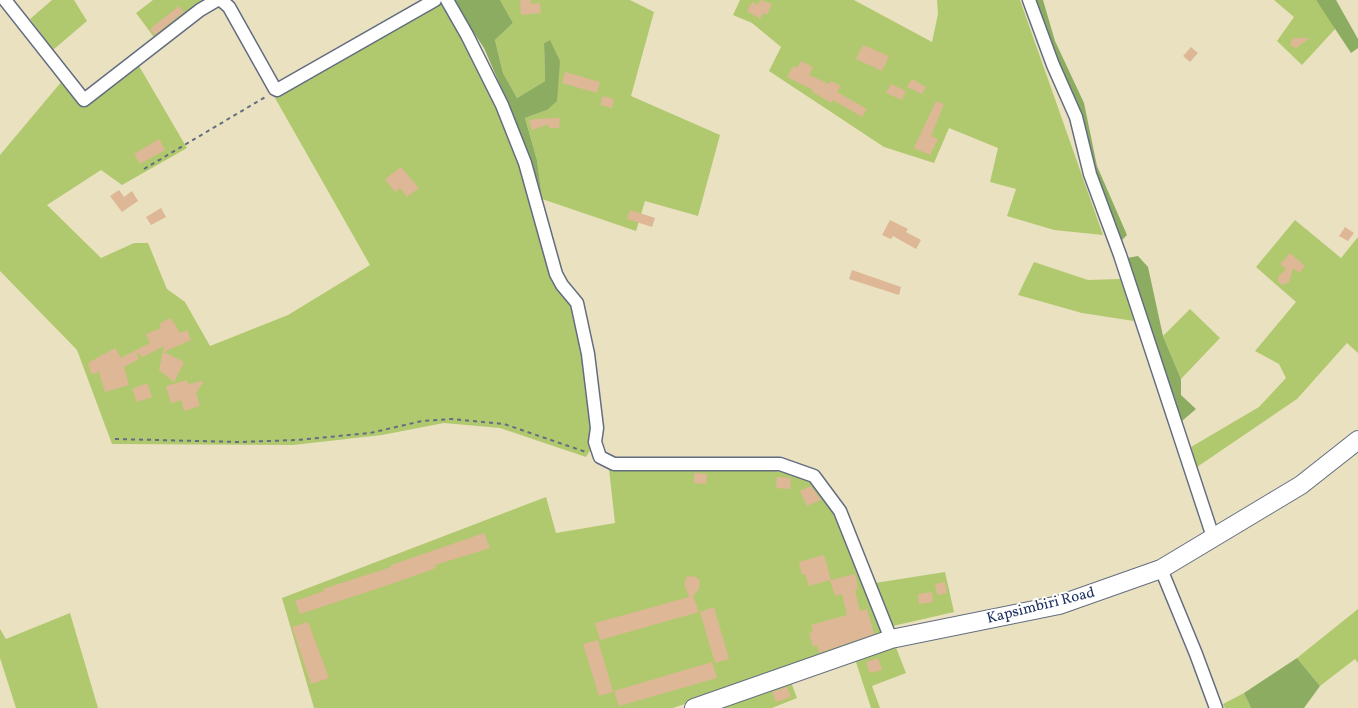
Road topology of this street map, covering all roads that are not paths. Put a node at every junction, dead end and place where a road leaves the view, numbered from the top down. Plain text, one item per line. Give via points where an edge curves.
1 (5, 0) edge
2 (219, 0) edge
3 (435, 0) edge
4 (446, 0) edge
5 (1030, 0) edge
6 (1358, 440) edge
7 (1214, 537) junction
8 (1161, 569) junction
9 (891, 639) junction
10 (694, 708) edge
11 (1216, 708) edge

1 - 2 street via 84,100 200,10
2 - 3 street via 229,7 277,90
4 - 9 street via 467,34 502,105 525,163 556,274 577,303 588,354 597,428 595,442 600,457 614,464 780,464 814,476 840,511
5 - 7 street via 1076,117 1090,174 1120,254
6 - 7 street, Kapsimbiri Road via 1301,485
7 - 8 street, Kapsimbiri Road
8 - 9 street, Kapsimbiri Road via 1060,605
8 - 11 street
9 - 10 street, Kapsimbiri Road

